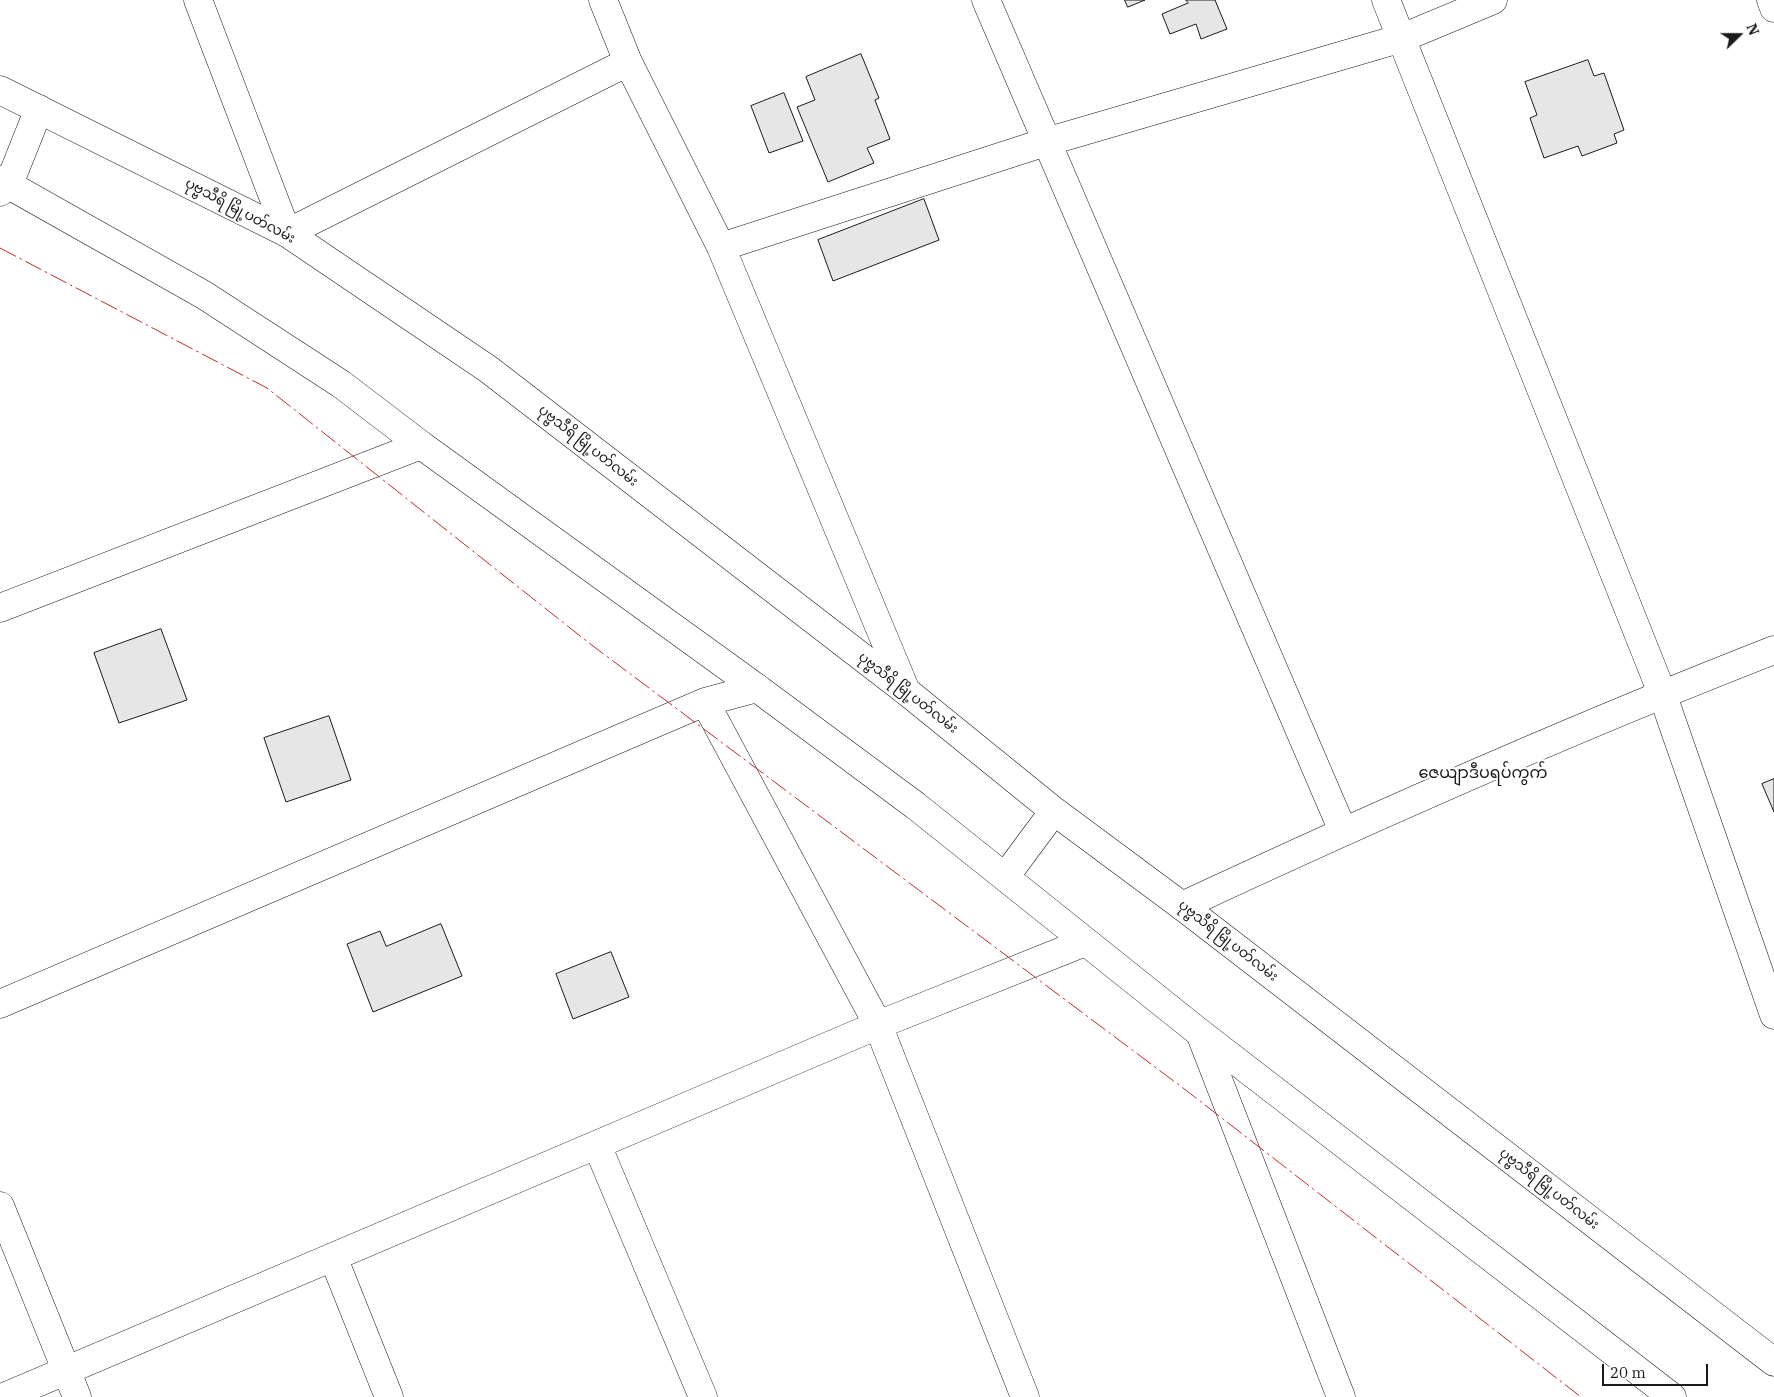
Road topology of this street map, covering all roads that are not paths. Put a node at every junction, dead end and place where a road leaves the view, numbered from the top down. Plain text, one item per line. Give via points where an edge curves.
1 (198, 0) edge
2 (603, 0) edge
3 (986, 0) edge
4 (1386, 0) edge
5 (1493, 0) edge
6 (1771, 0) edge
7 (1774, 8) edge
8 (1402, 38) junction
9 (628, 62) junction
10 (0, 90) edge
11 (39, 109) junction
12 (1046, 142) junction
13 (3, 185) edge
14 (286, 233) junction
15 (721, 247) junction
16 (421, 445) junction
17 (0, 608) edge
18 (1774, 650) edge
19 (757, 688) junction
20 (906, 691) junction
21 (1662, 693) junction
22 (705, 702) junction
23 (1054, 811) junction
24 (1343, 831) junction
25 (1005, 877) junction
26 (1182, 906) junction
27 (1086, 942) junction
28 (0, 1004) edge
29 (1774, 1015) edge
30 (878, 1025) junction
31 (1200, 1033) junction
32 (597, 1145) junction
33 (0, 1206) edge
34 (333, 1257) junction
35 (1774, 1362) edge
36 (66, 1370) junction
37 (4, 1397) edge
38 (77, 1397) edge
39 (389, 1397) edge
40 (703, 1397) edge
41 (1025, 1397) edge
42 (1341, 1397) edge
43 (1672, 1397) edge

1 - 14 street
2 - 9 street
3 - 12 street
4 - 8 street
5 - 8 street
6 - 7 street
8 - 12 street
8 - 21 street
9 - 14 street
9 - 15 street
10 - 11 street, ပုဗ္ဗသီရိ မြို့ပတ်လမ်း
11 - 13 street
11 - 14 street, ပုဗ္ဗသီရိ မြို့ပတ်လမ်း
12 - 15 street
12 - 24 street
13 - 16 street via 204,295 341,384
14 - 20 street, ပုဗ္ဗသီရိ မြို့ပတ်လမ်း via 488,369
15 - 20 street
16 - 17 street
16 - 19 street
18 - 21 street
19 - 22 street
19 - 25 street via 916,806
20 - 23 street, ပုဗ္ဗသီရိ မြို့ပတ်လမ်း
21 - 24 street
21 - 29 street
22 - 28 street
22 - 30 street
23 - 25 street
23 - 26 street, ပုဗ္ဗသီရိ မြို့ပတ်လမ်း
24 - 26 street
25 - 27 street
26 - 35 street, ပုဗ္ဗသီရိ မြို့ပတ်လမ်း
27 - 30 street
27 - 31 street
30 - 32 street
30 - 41 street
31 - 42 street
31 - 43 street
32 - 34 street
32 - 40 street
33 - 36 street
34 - 36 street
34 - 39 street
36 - 37 street
36 - 38 street

